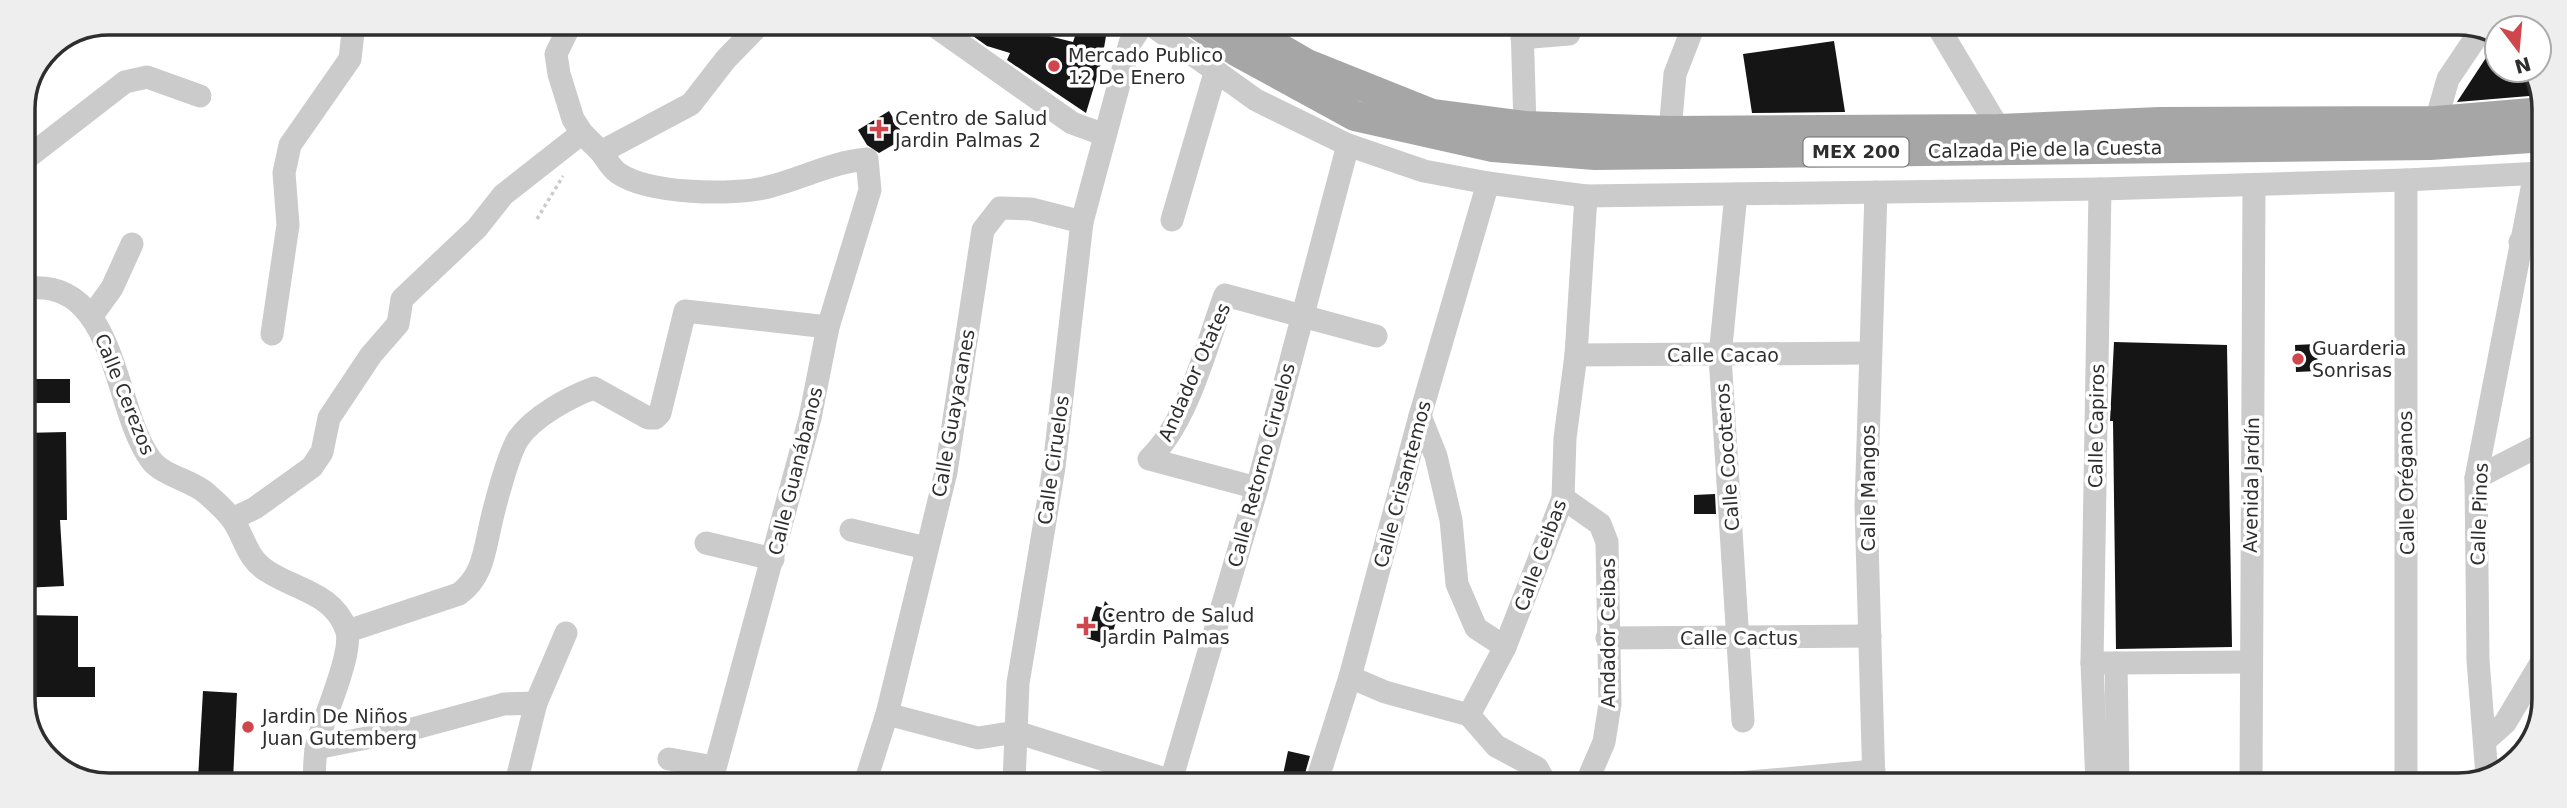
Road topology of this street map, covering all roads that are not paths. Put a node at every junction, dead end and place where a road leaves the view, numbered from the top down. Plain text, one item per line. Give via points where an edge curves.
1 (353, 35) edge
2 (565, 35) edge
3 (749, 35) edge
4 (948, 35) edge
5 (1135, 35) edge
6 (1165, 35) edge
7 (1213, 35) edge
8 (1257, 35) edge
9 (1522, 35) edge
10 (1689, 35) edge
11 (1943, 35) edge
12 (2476, 38) edge
13 (1215, 72) junction
14 (200, 96) dead end
15 (2532, 113) edge
16 (2436, 121) junction
17 (1525, 126) junction
18 (1999, 129) junction
19 (1670, 131) junction
20 (582, 134) junction
21 (1105, 135) junction
22 (2532, 138) edge
23 (1348, 145) junction
24 (35, 152) edge
25 (601, 152) junction
26 (2532, 173) edge
27 (2406, 180) junction
28 (1488, 183) junction
29 (2255, 185) junction
30 (2100, 189) junction
31 (1876, 192) junction
32 (1736, 194) junction
33 (1587, 196) junction
34 (2532, 198) edge
35 (1172, 220) dead end
36 (1082, 222) junction
37 (2520, 242) junction
38 (132, 244) dead end
39 (2532, 244) edge
40 (35, 290) edge
41 (1302, 314) junction
42 (91, 317) junction
43 (828, 327) junction
44 (272, 334) dead end
45 (1376, 336) dead end
46 (1870, 354) junction
47 (1576, 355) junction
48 (1720, 356) junction
49 (1420, 416) junction
50 (2532, 449) edge
51 (2476, 478) junction
52 (1257, 488) junction
53 (1563, 498) junction
54 (232, 520) junction
55 (852, 530) dead end
56 (706, 544) dead end
57 (926, 548) junction
58 (773, 559) junction
59 (348, 631) junction
60 (566, 633) dead end
61 (1870, 636) junction
62 (1607, 638) junction
63 (1739, 638) junction
64 (1505, 647) junction
65 (2249, 662) junction
66 (2092, 663) junction
67 (2116, 663) junction
68 (1350, 677) junction
69 (2532, 679) edge
70 (536, 703) junction
71 (887, 714) junction
72 (1469, 715) junction
73 (1743, 721) dead end
74 (1016, 732) junction
75 (2486, 740) junction
76 (316, 748) junction
77 (669, 759) dead end
78 (2487, 767) edge
79 (315, 773) edge
80 (518, 773) edge
81 (707, 773) edge
82 (713, 773) edge
83 (868, 773) edge
84 (1014, 773) edge
85 (1143, 773) edge
86 (1177, 773) edge
87 (1319, 773) edge
88 (1539, 773) edge
89 (1591, 773) edge
90 (1874, 773) edge
91 (2097, 773) edge
92 (2118, 773) edge
93 (2250, 773) edge
94 (2406, 773) edge

1 - 44 street via 350,58 290,145 284,173 288,225
2 - 20 street via 556,54 573,119
3 - 25 street via 691,104
4 - 21 street via 1072,123
5 - 21 street, Calle Ciruelos
6 - 13 street
7 - 22 main road, Calzada Pie de la Cuesta / MEX 200 via 1355,116 1493,147 1595,155 2430,145
8 - 17 main road, Calzada Pie de la Cuesta / MEX 200 via 1307,64 1432,114
9 - 17 street
10 - 19 street via 1675,74
11 - 18 street
12 - 16 street via 2448,79
13 - 23 street via 1256,100
13 - 35 street
14 - 24 street via 148,77 125,82
15 - 16 main road, Calzada Pie de la Cuesta / MEX 200
16 - 18 main road, Calzada Pie de la Cuesta / MEX 200 via 2160,122
17 - 19 main road, Calzada Pie de la Cuesta / MEX 200
18 - 19 main road, Calzada Pie de la Cuesta / MEX 200
20 - 25 street
20 - 54 street via 503,195 477,228 402,299 398,324 329,418 322,452 312,467
21 - 36 street, Calle Ciruelos
23 - 28 street via 1424,171
23 - 41 street, Calle Retorno Ciruelos
25 - 43 street, Calle Guanábanos via 618,174 665,189 767,188 844,161 867,159 870,190
26 - 27 street
27 - 29 street
27 - 94 street, Calle Oréganos
28 - 33 street
28 - 49 street, Calle Crisantemos
29 - 30 street
29 - 65 street, Avenida Jardín
30 - 31 street
30 - 66 street, Calle Capiros
31 - 32 street
31 - 46 street, Calle Mangos
32 - 33 street
32 - 48 street, Calle Cocoteros
33 - 47 street, Calle Ceibas
34 - 37 street, Calle Pinos
36 - 57 street, Calle Guayacanes via 1031,209 1000,208 983,230 946,472
36 - 74 street, Calle Ciruelos via 1054,467 1018,683
37 - 39 street
37 - 51 street, Calle Pinos
38 - 42 street via 112,288
40 - 42 street, Calle Cerezos via 62,292
41 - 45 street
41 - 52 street, Calle Retorno Ciruelos
41 - 52 street, Andador Otates via 1224,295 1182,408 1165,444 1149,459
42 - 54 street, Calle Cerezos via 108,344 128,414 153,463 204,491
43 - 58 street, Calle Guanábanos
43 - 59 street via 685,311 655,418 594,388 535,422 518,440 491,519 480,571 471,585 458,594
46 - 48 street, Calle Cacao
46 - 61 street, Calle Mangos via 1866,506
47 - 48 street, Calle Cacao
47 - 53 street, Calle Ceibas via 1564,438
48 - 63 street, Calle Cocoteros
49 - 64 street via 1436,456 1448,507 1457,584 1476,628
49 - 68 street, Calle Crisantemos
50 - 51 street
51 - 75 street, Calle Pinos via 2478,660
52 - 86 street, Calle Retorno Ciruelos
53 - 62 street, Andador Ceibas via 1600,524 1607,542
53 - 64 street, Calle Ceibas
54 - 59 street, Calle Cerezos via 251,558 267,571 319,596 336,609
55 - 57 street
56 - 58 street
57 - 71 street, Calle Guayacanes
58 - 82 street, Calle Guanábanos
59 - 76 street via 348,656
60 - 70 street
61 - 63 street, Calle Cactus
61 - 90 street, Calle Mangos
62 - 63 street, Calle Cactus
62 - 89 street, Andador Ceibas via 1610,704 1604,742
63 - 73 street, Calle Cocoteros
64 - 72 street, Calle Ceibas
65 - 67 street
65 - 93 street, Avenida Jardín
66 - 67 street
66 - 91 street, Calle Capiros
67 - 92 street
68 - 72 street via 1385,692
68 - 87 street, Calle Crisantemos
69 - 75 street via 2505,723
70 - 76 street via 504,704 412,730
70 - 80 street
71 - 74 street via 978,738
71 - 83 street, Calle Guayacanes
72 - 88 street via 1496,746
74 - 84 street, Calle Ciruelos
74 - 85 street
75 - 78 street, Calle Pinos
76 - 79 street
77 - 81 street

